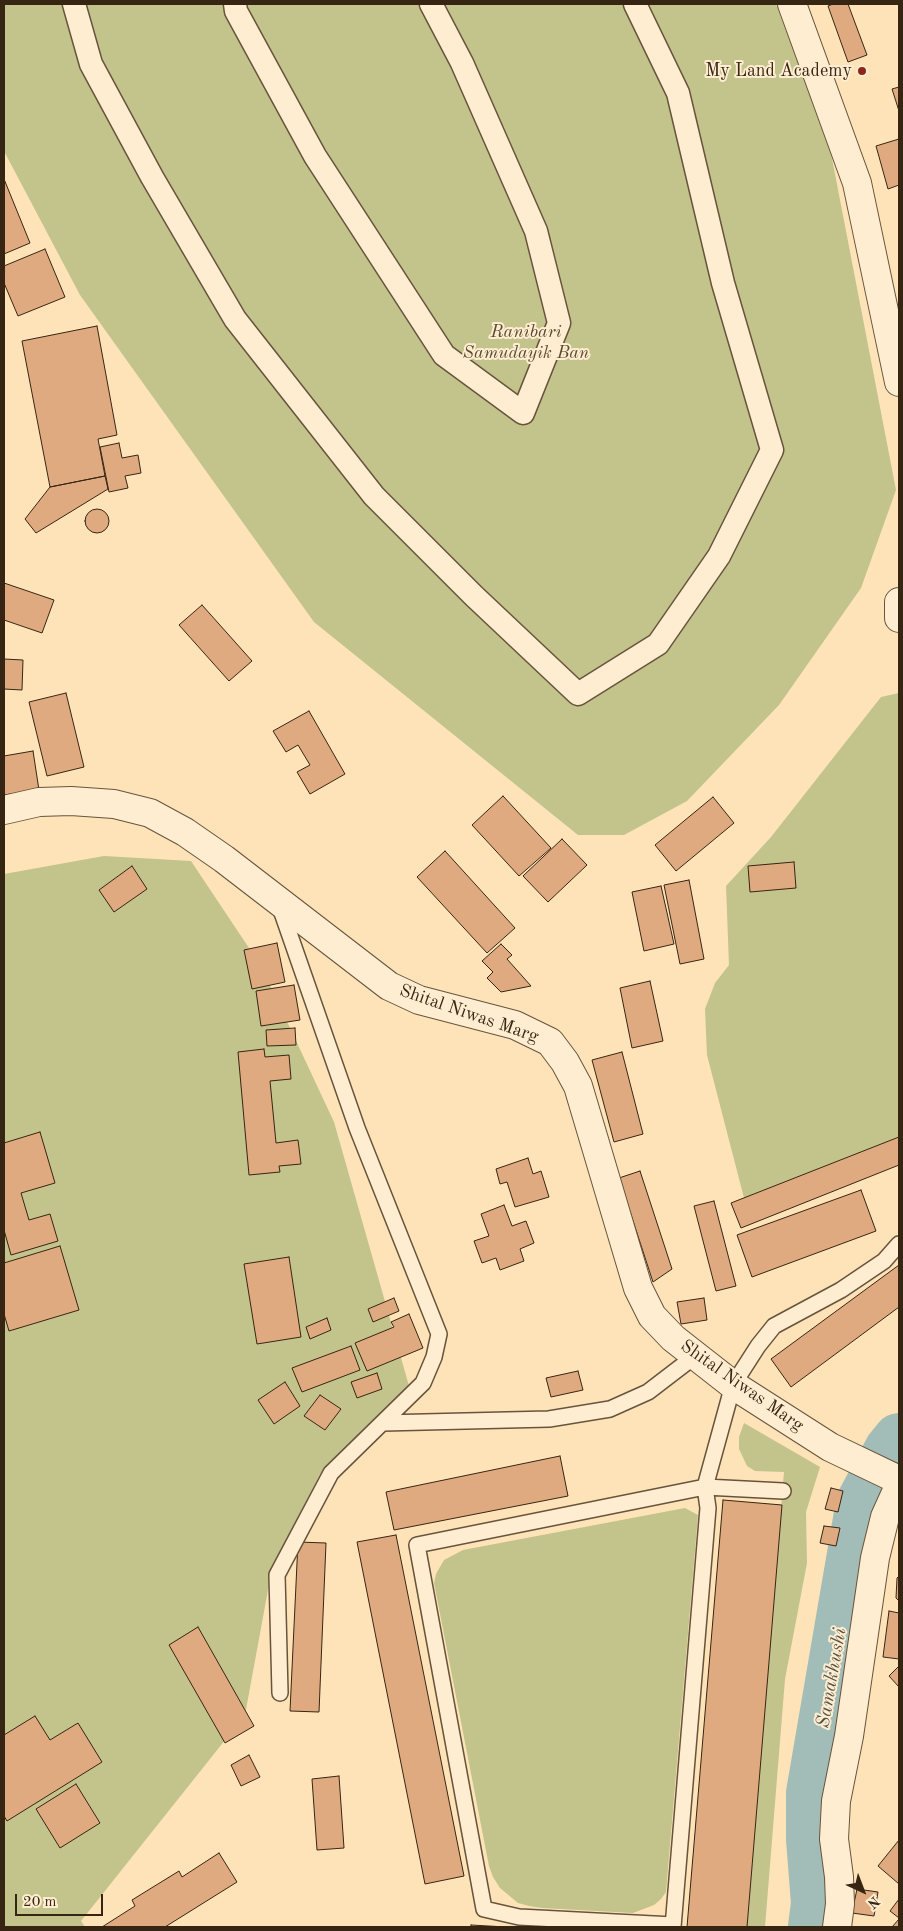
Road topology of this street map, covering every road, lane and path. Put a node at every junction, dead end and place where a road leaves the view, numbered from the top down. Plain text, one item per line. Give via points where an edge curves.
1 (74, 4) edge
2 (235, 4) edge
3 (431, 4) edge
4 (635, 4) edge
5 (792, 4) edge
6 (899, 382) edge
7 (899, 602) edge
8 (899, 618) edge
9 (4, 810) edge
10 (278, 900) junction
11 (899, 1244) edge
12 (695, 1356) junction
13 (733, 1385) junction
14 (383, 1423) junction
15 (895, 1480) edge
16 (705, 1487) junction
17 (783, 1490) dead end
18 (280, 1693) dead end
19 (673, 1926) edge
20 (837, 1927) edge

1 - 4 street via 92,64 152,177 235,319 374,496 578,694 658,644 719,556 772,450 723,283 678,93
2 - 3 street via 315,156 444,355 523,413 559,323 536,231 462,63
5 - 6 street via 857,183
7 - 8 street
9 - 10 street, Shital Niwas Marg via 38,802 72,801 114,804 150,813 185,832
10 - 12 street, Shital Niwas Marg via 389,986 419,1000 515,1026 550,1042 578,1086 638,1288 652,1316
10 - 14 lane via 357,1128 439,1334 423,1384
11 - 13 lane via 884,1261 841,1290 774,1326
12 - 13 street, Shital Niwas Marg
12 - 14 lane via 648,1392 610,1409 549,1419
13 - 15 street, Shital Niwas Marg via 830,1447
13 - 16 lane
14 - 18 lane via 332,1473 277,1575
15 - 20 street via 875,1558 849,1736 836,1801 834,1839 840,1904
16 - 17 lane
16 - 19 lane via 708,1508
16 - 19 lane via 417,1545 484,1909 519,1917

